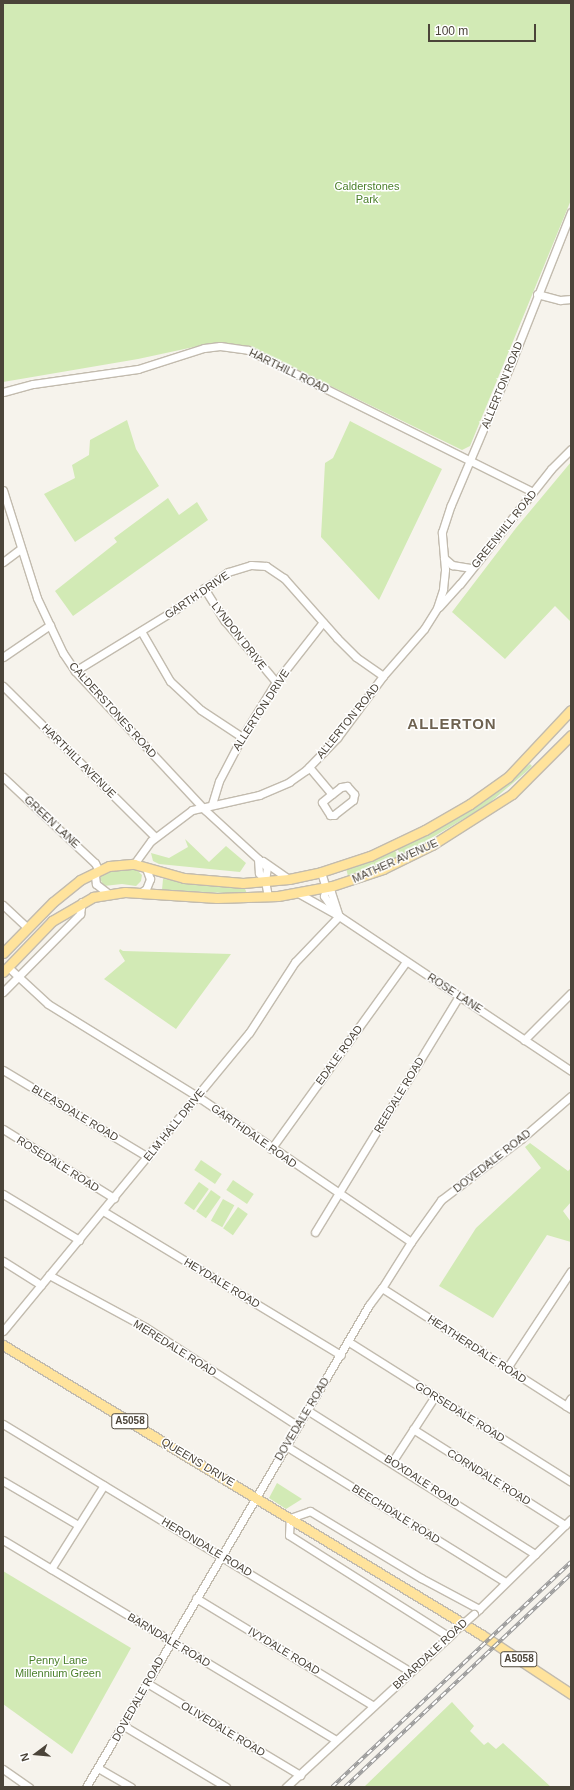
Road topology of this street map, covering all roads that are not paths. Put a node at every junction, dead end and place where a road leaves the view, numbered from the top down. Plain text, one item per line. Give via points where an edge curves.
1 (571, 212) edge
2 (537, 294) junction
3 (571, 299) edge
4 (3, 392) edge
5 (571, 449) edge
6 (471, 461) junction
7 (3, 490) edge
8 (533, 492) junction
9 (20, 549) junction
10 (444, 558) junction
11 (3, 562) edge
12 (472, 568) junction
13 (204, 588) junction
14 (437, 608) junction
15 (323, 622) junction
16 (50, 624) junction
17 (141, 632) junction
18 (3, 657) edge
19 (75, 671) junction
20 (384, 676) junction
21 (276, 682) junction
22 (3, 686) edge
23 (571, 710) edge
24 (571, 735) edge
25 (547, 736) junction
26 (242, 737) junction
27 (558, 748) junction
28 (309, 767) junction
29 (3, 777) edge
30 (332, 794) junction
31 (212, 804) junction
32 (201, 806) junction
33 (156, 837) junction
34 (258, 859) junction
35 (134, 864) junction
36 (146, 868) junction
37 (98, 869) junction
38 (321, 872) junction
39 (289, 879) junction
40 (265, 881) junction
41 (326, 888) junction
42 (140, 893) junction
43 (298, 893) junction
44 (109, 894) junction
45 (268, 897) junction
46 (82, 902) junction
47 (3, 905) edge
48 (339, 916) junction
49 (28, 928) junction
50 (3, 953) edge
51 (406, 962) junction
52 (6, 970) edge
53 (17, 976) junction
54 (3, 992) edge
55 (571, 993) edge
56 (459, 996) junction
57 (524, 1040) junction
58 (3, 1070) edge
59 (571, 1071) edge
60 (197, 1096) junction
61 (571, 1096) edge
62 (3, 1129) edge
63 (272, 1149) junction
64 (148, 1157) junction
65 (3, 1194) edge
66 (339, 1194) junction
67 (114, 1198) junction
68 (103, 1211) junction
69 (315, 1232) dead end
70 (79, 1240) junction
71 (411, 1242) junction
72 (3, 1262) edge
73 (571, 1271) edge
74 (49, 1275) junction
75 (41, 1285) junction
76 (382, 1288) junction
77 (3, 1331) edge
78 (349, 1342) junction
79 (3, 1345) edge
80 (340, 1355) junction
81 (507, 1368) junction
82 (435, 1396) junction
83 (571, 1398) edge
84 (569, 1407) edge
85 (307, 1410) junction
86 (3, 1424) edge
87 (298, 1426) junction
88 (414, 1429) junction
89 (286, 1446) junction
90 (392, 1462) junction
91 (3, 1481) edge
92 (571, 1482) edge
93 (104, 1485) junction
94 (256, 1497) junction
95 (290, 1518) junction
96 (568, 1522) edge
97 (78, 1525) junction
98 (3, 1540) edge
99 (535, 1554) junction
100 (220, 1556) junction
101 (51, 1569) junction
102 (505, 1582) junction
103 (196, 1598) junction
104 (477, 1611) junction
105 (450, 1635) junction
106 (171, 1641) junction
107 (410, 1671) junction
108 (147, 1683) junction
109 (571, 1694) edge
110 (372, 1705) junction
111 (124, 1726) junction
112 (336, 1740) junction
113 (98, 1768) junction
114 (4, 1770) edge
115 (300, 1775) junction
116 (29, 1787) edge
117 (86, 1787) edge
118 (131, 1787) edge
119 (226, 1787) edge
120 (286, 1787) edge

1 - 2 street, ALLERTON ROAD
2 - 3 street via 560,300
2 - 6 street, ALLERTON ROAD
4 - 6 street, HARTHILL ROAD via 33,384 138,369 204,348 220,346 248,350
5 - 8 street, GREENHILL ROAD
6 - 8 street, HARTHILL ROAD
6 - 10 street, ALLERTON ROAD via 442,532
7 - 9 street, CALDERSTONES ROAD
8 - 12 street, GREENHILL ROAD
9 - 11 street
9 - 16 street, CALDERSTONES ROAD
10 - 12 street via 452,565
10 - 14 street, ALLERTON ROAD via 443,589
12 - 14 street, GREENHILL ROAD
13 - 15 street, GARTH DRIVE via 228,572 251,565 266,566 284,578
13 - 17 street, GARTH DRIVE
13 - 21 street, LYNDON DRIVE via 226,621
14 - 20 street, ALLERTON ROAD via 424,629
15 - 20 street, GARTH DRIVE via 356,657
15 - 21 street, ALLERTON DRIVE
16 - 18 street
16 - 19 street, CALDERSTONES ROAD
17 - 19 street, GARTH DRIVE
17 - 26 street via 170,681 201,710
19 - 32 street, CALDERSTONES ROAD
20 - 28 street, ALLERTON ROAD via 337,738
21 - 26 street, ALLERTON DRIVE
22 - 33 street, HARTHILL AVENUE
23 - 25 main road, MATHER AVENUE
24 - 27 main road, MATHER AVENUE
25 - 27 main road
25 - 38 main road, MATHER AVENUE via 508,776 470,804 425,830 370,856
26 - 31 street, ALLERTON DRIVE via 218,781
27 - 41 main road, MATHER AVENUE via 512,794 467,825 383,868
28 - 30 street
28 - 31 street, ALLERTON ROAD via 289,782 259,795
29 - 37 street, GREEN LANE
30 - 30 street via 347,786 354,794 353,800 334,815 330,815 322,802
31 - 32 street, ALLERTON ROAD
32 - 33 street, ALLERTON ROAD
32 - 34 street
33 - 35 street, ALLERTON ROAD
34 - 39 street
34 - 40 street via 259,873
35 - 36 main road, MATHER AVENUE
35 - 37 main road, MATHER AVENUE
36 - 40 main road, MATHER AVENUE via 184,878 243,883
36 - 42 street via 150,879 146,889
37 - 44 street via 95,876 96,884
37 - 49 main road, MATHER AVENUE via 53,902
38 - 39 main road, MATHER AVENUE
38 - 41 street
39 - 40 main road, MATHER AVENUE
40 - 45 street
41 - 43 main road, MATHER AVENUE
41 - 48 street via 331,892
42 - 44 main road, MATHER AVENUE
42 - 45 main road, MATHER AVENUE via 217,898
43 - 45 main road, MATHER AVENUE
43 - 48 street, ROSE LANE
44 - 46 main road, MATHER AVENUE
46 - 52 main road via 52,921
46 - 53 street via 80,914
47 - 49 street
48 - 51 street, ROSE LANE
48 - 60 street, ELM HALL DRIVE via 295,962 249,1033
49 - 50 main road
51 - 56 street, ROSE LANE
51 - 63 street, EDALE ROAD
52 - 53 street, GARTHDALE ROAD
53 - 54 street
53 - 60 street, GARTHDALE ROAD via 48,1004
55 - 57 street
56 - 57 street, ROSE LANE
56 - 66 street, REEDALE ROAD
57 - 59 street, ROSE LANE
58 - 64 street, BLEASDALE ROAD
60 - 63 street, GARTHDALE ROAD
60 - 64 street, ELM HALL DRIVE
61 - 71 street, DOVEDALE ROAD via 521,1139 441,1200
62 - 67 street, ROSEDALE ROAD
63 - 66 street, GARTHDALE ROAD
64 - 67 street, ELM HALL DRIVE
65 - 70 street
66 - 69 street, REEDALE ROAD
66 - 71 street, GARTHDALE ROAD
67 - 68 street, ELM HALL DRIVE
68 - 70 street, ELM HALL DRIVE
68 - 80 street, HEYDALE ROAD
70 - 74 street, ELM HALL DRIVE
71 - 76 street, DOVEDALE ROAD
72 - 75 street
73 - 81 street
74 - 75 street, ELM HALL DRIVE
74 - 87 street, MEREDALE ROAD via 145,1327
75 - 77 street, ELM HALL DRIVE
76 - 78 street, DOVEDALE ROAD via 369,1305
76 - 81 street, HEATHERDALE ROAD
78 - 80 street, DOVEDALE ROAD
78 - 82 street, GORSEDALE ROAD
79 - 94 main road, QUEENS DRIVE / A5058
80 - 85 street, DOVEDALE ROAD
81 - 84 street, HEATHERDALE ROAD
82 - 88 street
82 - 92 street, GORSEDALE ROAD
83 - 84 street
85 - 87 street, DOVEDALE ROAD
85 - 90 street, BOXDALE ROAD
86 - 93 street, HERONDALE ROAD
87 - 89 street, DOVEDALE ROAD
88 - 90 street
88 - 96 street, CORNDALE ROAD
89 - 94 street, DOVEDALE ROAD
89 - 102 street, BEECHDALE ROAD
90 - 99 street, BOXDALE ROAD
91 - 97 street
93 - 97 street
93 - 100 street, HERONDALE ROAD
94 - 95 main road, QUEENS DRIVE / A5058
94 - 100 street, DOVEDALE ROAD
95 - 104 street via 310,1510
95 - 105 street via 289,1536
95 - 109 main road, QUEENS DRIVE / A5058 via 482,1635
96 - 99 street, BRIARDALE ROAD
97 - 101 street
98 - 101 street, BARNDALE ROAD
99 - 102 street, BRIARDALE ROAD
100 - 103 street, DOVEDALE ROAD
100 - 107 street, HERONDALE ROAD
101 - 106 street, BARNDALE ROAD
102 - 104 street, BRIARDALE ROAD
103 - 106 street, DOVEDALE ROAD
103 - 110 street, IVYDALE ROAD
104 - 105 street, BRIARDALE ROAD, bridge
105 - 107 street, BRIARDALE ROAD
106 - 108 street, DOVEDALE ROAD
106 - 112 street, BARNDALE ROAD
107 - 110 street, BRIARDALE ROAD
108 - 111 street, DOVEDALE ROAD
108 - 115 street, OLIVEDALE ROAD
110 - 112 street, BRIARDALE ROAD
111 - 113 street, DOVEDALE ROAD
111 - 119 street
112 - 115 street, BRIARDALE ROAD
113 - 117 street, DOVEDALE ROAD
113 - 118 street
114 - 116 street
115 - 120 street, BRIARDALE ROAD

